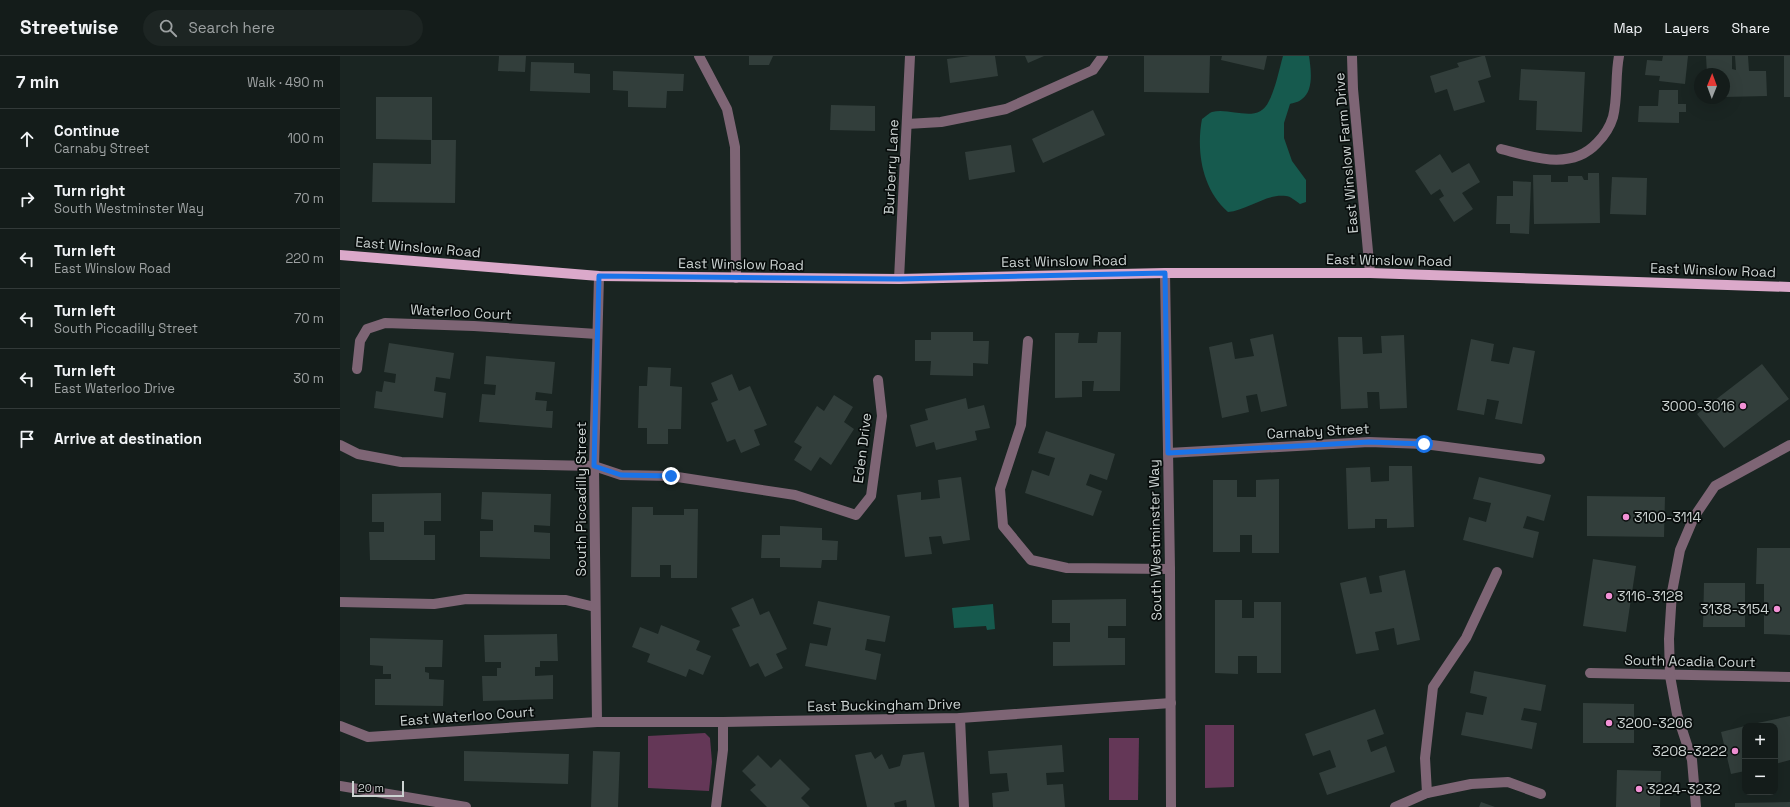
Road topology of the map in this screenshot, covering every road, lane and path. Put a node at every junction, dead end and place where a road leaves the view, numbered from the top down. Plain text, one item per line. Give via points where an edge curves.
1 (699, 56) edge
2 (910, 56) edge
3 (1104, 56) edge
4 (1352, 56) edge
5 (1619, 56) edge
6 (907, 124) junction
7 (1501, 149) dead end
8 (340, 255) edge
9 (1370, 272) junction
10 (1165, 273) junction
11 (599, 276) junction
12 (736, 278) junction
13 (899, 279) junction
14 (1790, 287) edge
15 (597, 334) junction
16 (1028, 341) dead end
17 (357, 369) dead end
18 (878, 380) dead end
19 (340, 445) edge
20 (1790, 445) edge
21 (1168, 453) junction
22 (1540, 459) dead end
23 (594, 466) junction
24 (1170, 569) junction
25 (1497, 572) dead end
26 (340, 602) edge
27 (595, 607) junction
28 (1590, 673) dead end
29 (1670, 676) junction
30 (1790, 677) edge
31 (1171, 702) junction
32 (960, 718) junction
33 (597, 722) junction
34 (722, 722) junction
35 (340, 726) edge
36 (340, 786) edge
37 (1427, 793) junction
38 (1541, 794) dead end
39 (466, 807) edge
40 (716, 807) edge
41 (964, 807) edge
42 (1171, 807) edge
43 (1395, 807) edge
44 (1696, 807) edge

1 - 12 street via 724,103 732,127 735,148
2 - 6 street, Burberry Lane
3 - 6 street via 1093,70 1006,109 941,122
4 - 9 street, East Winslow Farm Drive
5 - 7 street via 1613,117 1606,132 1594,146 1573,158 1562,160 1534,157
6 - 13 street, Burberry Lane
8 - 11 main road, East Winslow Road
9 - 10 main road, East Winslow Road
9 - 14 main road, East Winslow Road
10 - 13 main road, East Winslow Road
10 - 21 street, South Westminster Way
11 - 12 main road, East Winslow Road
11 - 15 street, South Piccadilly Street
12 - 13 main road, East Winslow Road
15 - 17 street, Waterloo Court via 385,323 367,329 360,341
15 - 23 street, South Piccadilly Street
16 - 24 street via 1021,425 1000,489 1003,526 1031,560 1067,568
18 - 23 street, Eden Drive via 882,416 871,496 856,515 795,495 671,476 621,475
19 - 23 street via 358,454 401,462
20 - 29 street via 1715,486 1694,517 1680,550 1672,592
21 - 22 street, Carnaby Street via 1369,442 1424,444
21 - 24 street, South Westminster Way
23 - 27 street, South Piccadilly Street
24 - 31 street, South Westminster Way
25 - 37 street via 1466,638 1433,687 1425,758
26 - 27 street via 434,604 466,599 566,600
27 - 33 street, South Piccadilly Street
28 - 29 street, South Acadia Court
29 - 30 street, South Acadia Court
29 - 44 street via 1677,714 1692,760
31 - 32 street, East Buckingham Drive
31 - 42 street, South Westminster Way
32 - 34 street, East Buckingham Drive
32 - 41 street
33 - 34 street, East Buckingham Drive
33 - 35 street, East Waterloo Court via 368,737
34 - 40 street via 723,750
36 - 39 street
37 - 38 street via 1471,784 1508,782
37 - 43 street

